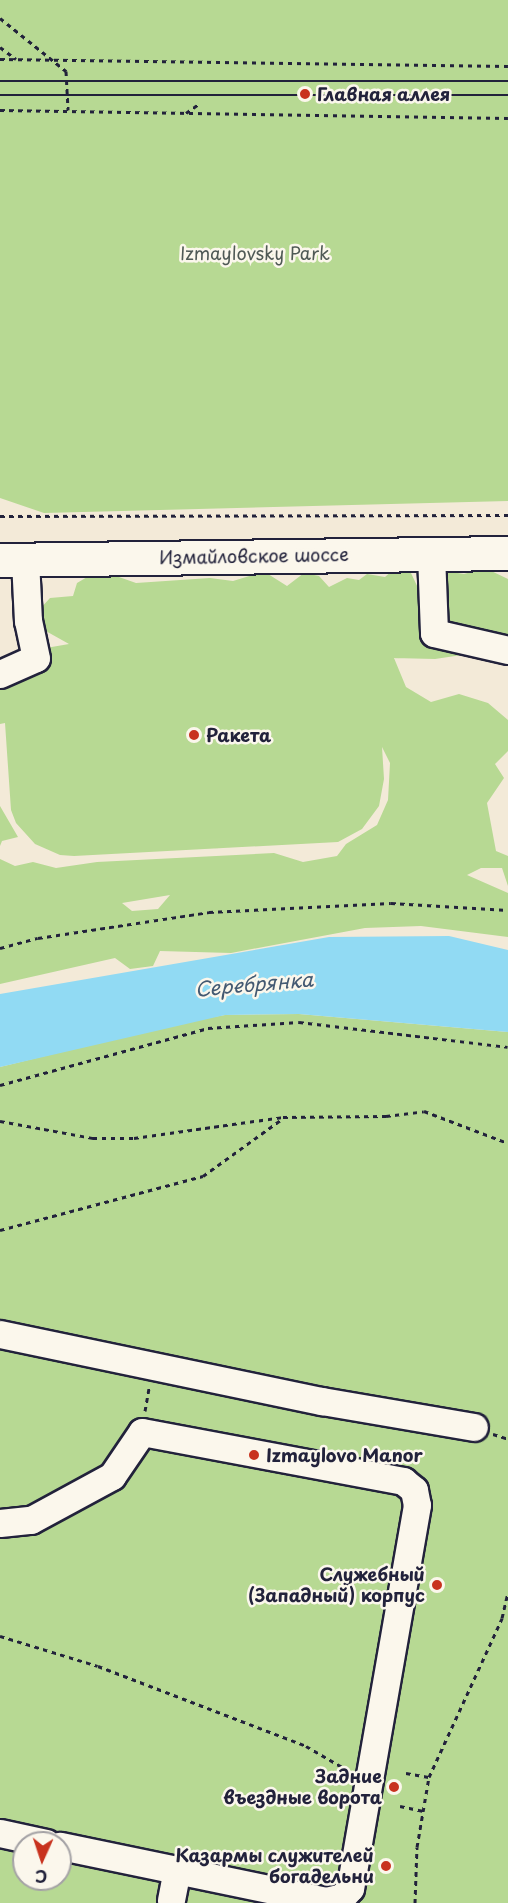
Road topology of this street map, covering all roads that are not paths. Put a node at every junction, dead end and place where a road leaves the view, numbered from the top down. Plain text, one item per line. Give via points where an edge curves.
1 (508, 553) edge
2 (431, 554) junction
3 (12, 560) edge
4 (508, 650) edge
5 (0, 674) edge
6 (0, 1334) edge
7 (474, 1427) dead end
8 (0, 1523) edge
9 (72, 1848) edge
10 (177, 1870) junction
11 (171, 1900) dead end

1 - 2 main road, Измайловское шоссе
2 - 3 main road, Измайловское шоссе
2 - 4 lane via 434,633
3 - 5 lane via 36,658
6 - 7 lane
8 - 10 lane via 32,1520 112,1476 142,1432 403,1481 414,1490 417,1505 350,1888 342,1897 326,1901
9 - 10 lane
10 - 11 lane

